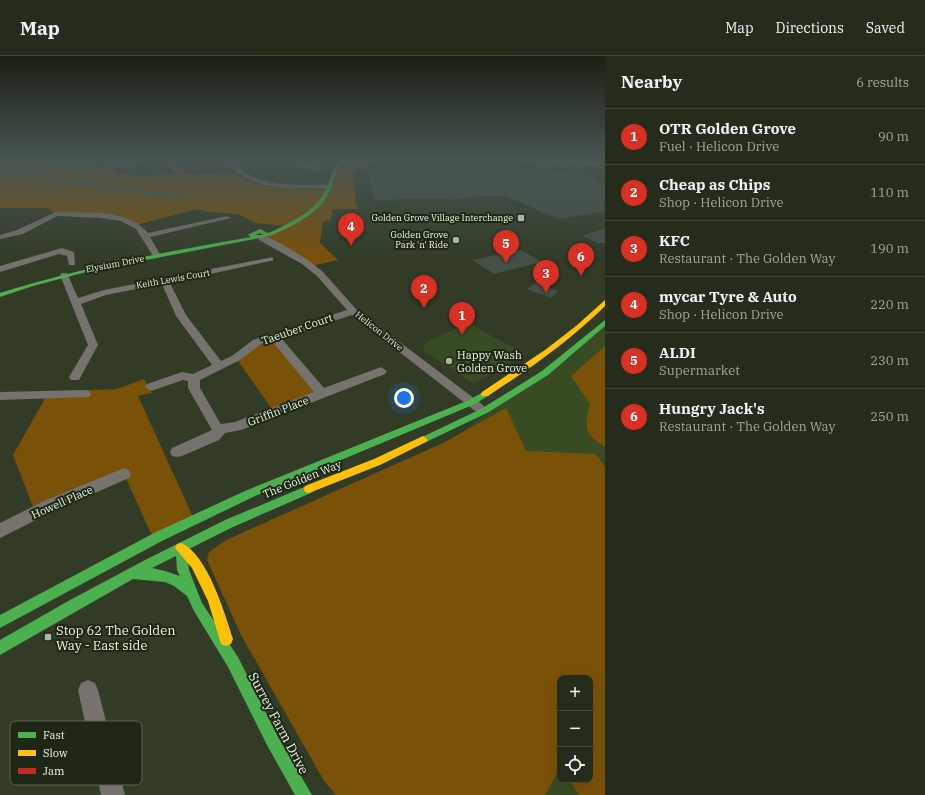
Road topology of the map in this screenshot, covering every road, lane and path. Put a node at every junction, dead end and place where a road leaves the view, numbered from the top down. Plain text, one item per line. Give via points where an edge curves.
1 (326, 193) edge
2 (227, 218) dead end
3 (146, 236) junction
4 (261, 236) junction
5 (0, 237) edge
6 (157, 256) junction
7 (270, 259) dead end
8 (72, 263) dead end
9 (0, 269) edge
10 (64, 275) junction
11 (165, 281) junction
12 (0, 295) edge
13 (76, 302) junction
14 (604, 307) edge
15 (353, 310) junction
16 (605, 322) edge
17 (274, 336) junction
18 (219, 366) junction
19 (381, 371) dead end
20 (197, 376) junction
21 (75, 377) dead end
22 (151, 387) dead end
23 (85, 394) dead end
24 (322, 394) junction
25 (0, 396) edge
26 (472, 402) junction
27 (484, 411) junction
28 (221, 430) junction
29 (177, 452) dead end
30 (124, 474) dead end
31 (186, 523) junction
32 (0, 531) edge
33 (181, 548) junction
34 (132, 552) junction
35 (134, 573) junction
36 (192, 592) junction
37 (0, 622) edge
38 (0, 648) edge
39 (233, 662) junction
40 (88, 690) dead end
41 (95, 721) edge
42 (111, 785) edge
43 (113, 795) edge
44 (304, 795) edge

1 - 4 street, Elysium Drive via 317,206 303,217
2 - 3 street
3 - 5 street via 139,227 123,219 65,213 51,216 20,232
3 - 6 street
4 - 6 street, Elysium Drive
4 - 15 street, Helicon Drive via 315,270
6 - 10 street, Elysium Drive
7 - 11 street, Keith Lewis Court
8 - 9 street via 71,254 60,250
10 - 12 street, Elysium Drive
10 - 13 street via 68,289
11 - 13 street, Keith Lewis Court via 104,293
11 - 18 street via 181,316
13 - 21 street via 93,345
14 - 26 street, The Golden Way via 523,370
15 - 17 street, Taeuber Court
15 - 26 street, Helicon Drive
16 - 27 street, The Golden Way via 545,373
17 - 18 street, Taeuber Court via 258,342 236,358
17 - 24 street
18 - 20 street, Taeuber Court
19 - 24 street, Griffin Place
20 - 22 street, Taeuber Court via 182,376
20 - 28 street via 194,388 215,426
23 - 25 street
24 - 28 street, Griffin Place via 236,427
26 - 27 street, Helicon Drive
26 - 31 street, The Golden Way via 249,494
27 - 33 street, The Golden Way via 377,462 279,501
28 - 29 street, Griffin Place via 214,436
30 - 32 street, Howell Place via 49,506
31 - 33 street
31 - 34 street, The Golden Way
33 - 34 street
33 - 35 street, The Golden Way
33 - 36 street, Surrey Farm Drive via 183,570
33 - 39 street, Surrey Farm Drive via 196,564 214,599
34 - 37 street, The Golden Way
35 - 36 street via 169,576
35 - 38 street, The Golden Way via 81,600
36 - 39 street, Surrey Farm Drive via 198,607
39 - 44 street, Surrey Farm Drive
40 - 41 street
42 - 43 street

